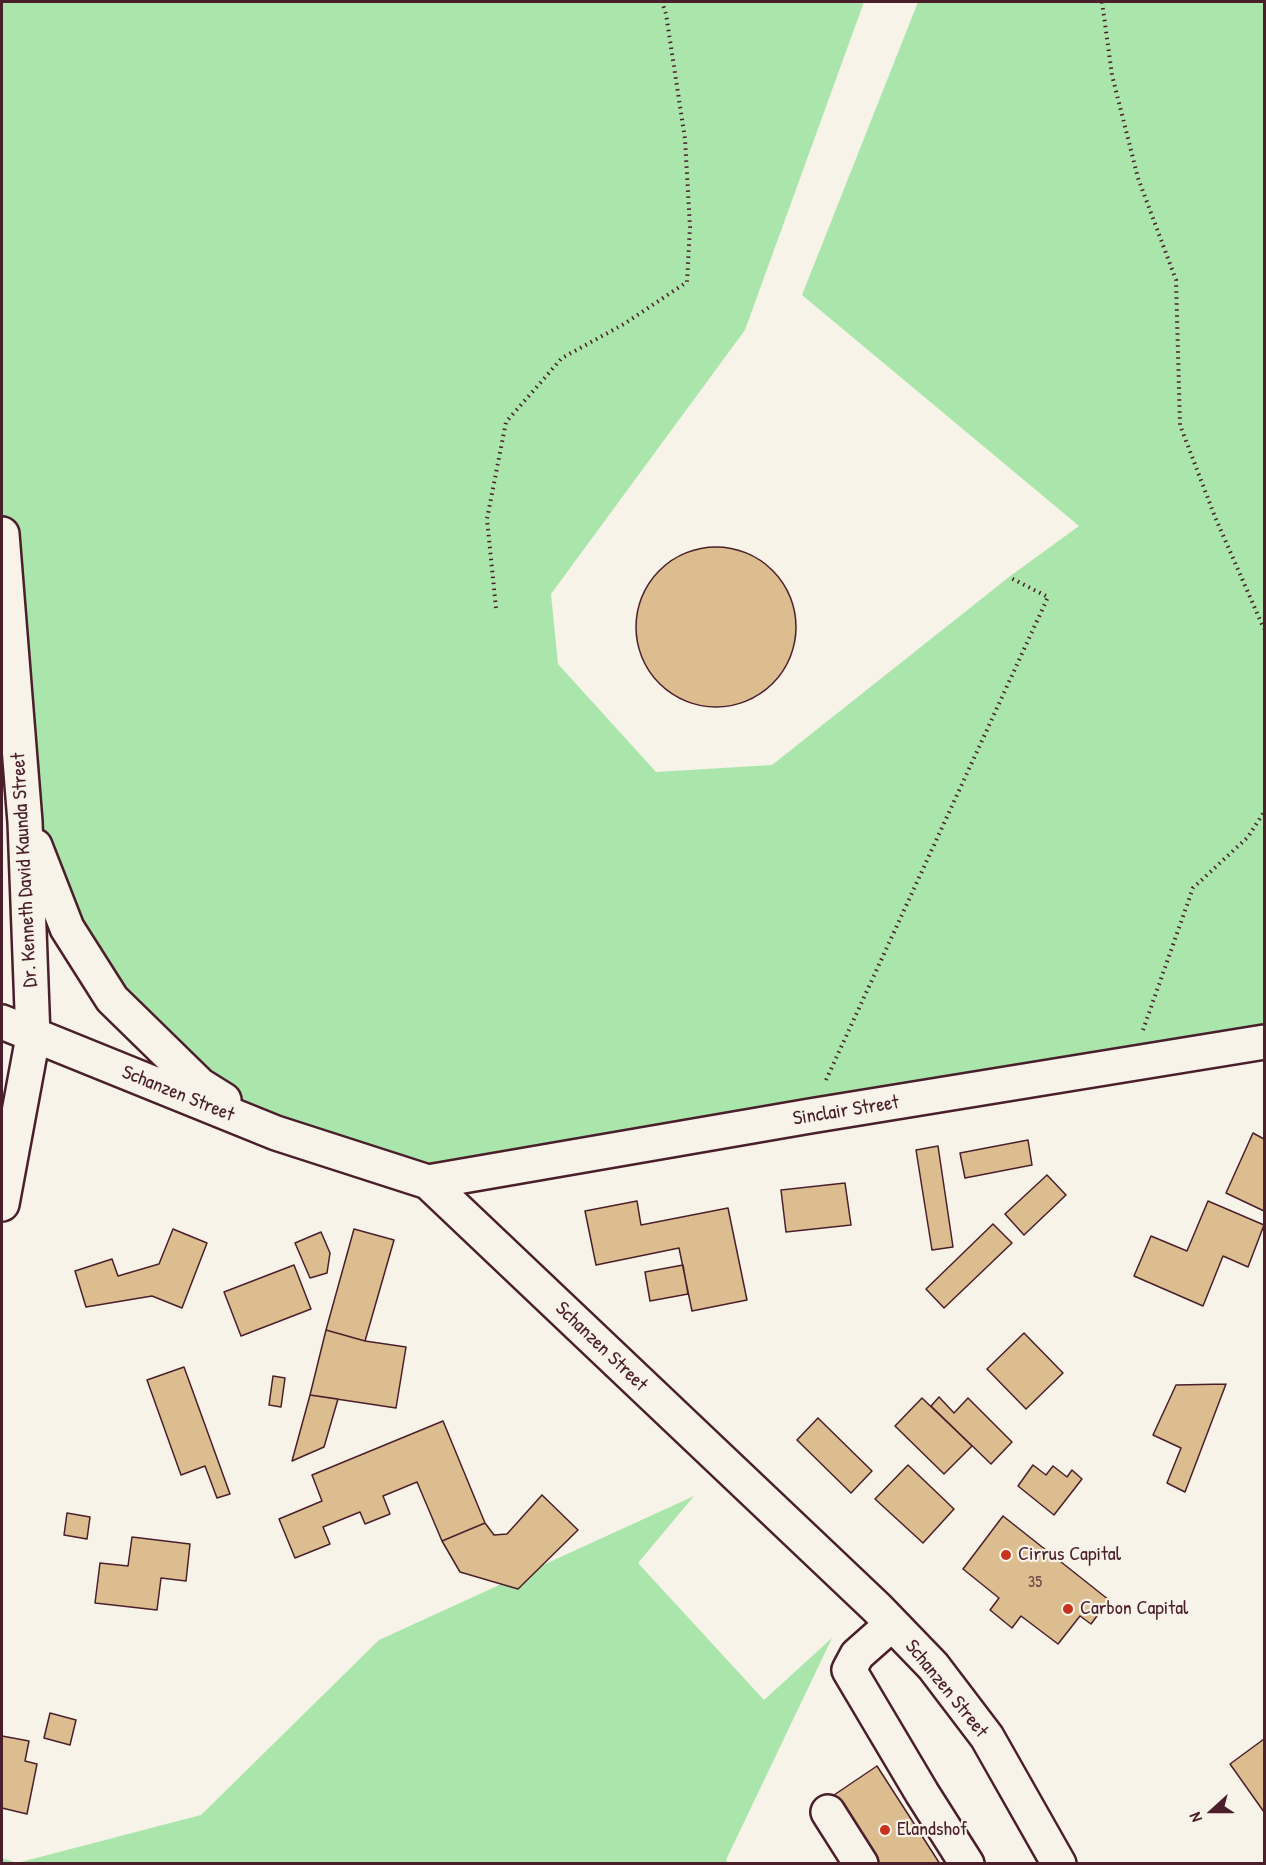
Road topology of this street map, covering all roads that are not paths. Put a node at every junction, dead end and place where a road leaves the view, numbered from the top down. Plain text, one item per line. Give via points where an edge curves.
1 (2, 534) edge
2 (25, 822) junction
3 (2, 1022) edge
4 (33, 1036) junction
5 (1264, 1042) edge
6 (276, 1132) junction
7 (428, 1182) junction
8 (2, 1204) edge
9 (892, 1624) junction
10 (828, 1812) dead end
11 (861, 1863) edge
12 (968, 1863) edge
13 (1059, 1863) edge

1 - 2 street, Dr. Kenneth David Kaunda Street
2 - 4 street, Dr. Kenneth David Kaunda Street
2 - 6 street via 67,928 112,999 200,1085
3 - 4 street, Schanzen Street
4 - 6 street, Schanzen Street
4 - 8 street, Dr. Kenneth David Kaunda Street
5 - 7 street, Sinclair Street
6 - 7 street, Schanzen Street
7 - 9 street, Schanzen Street
9 - 12 street via 857,1654 849,1670
9 - 13 street, Schanzen Street via 933,1666 987,1737
10 - 11 street

